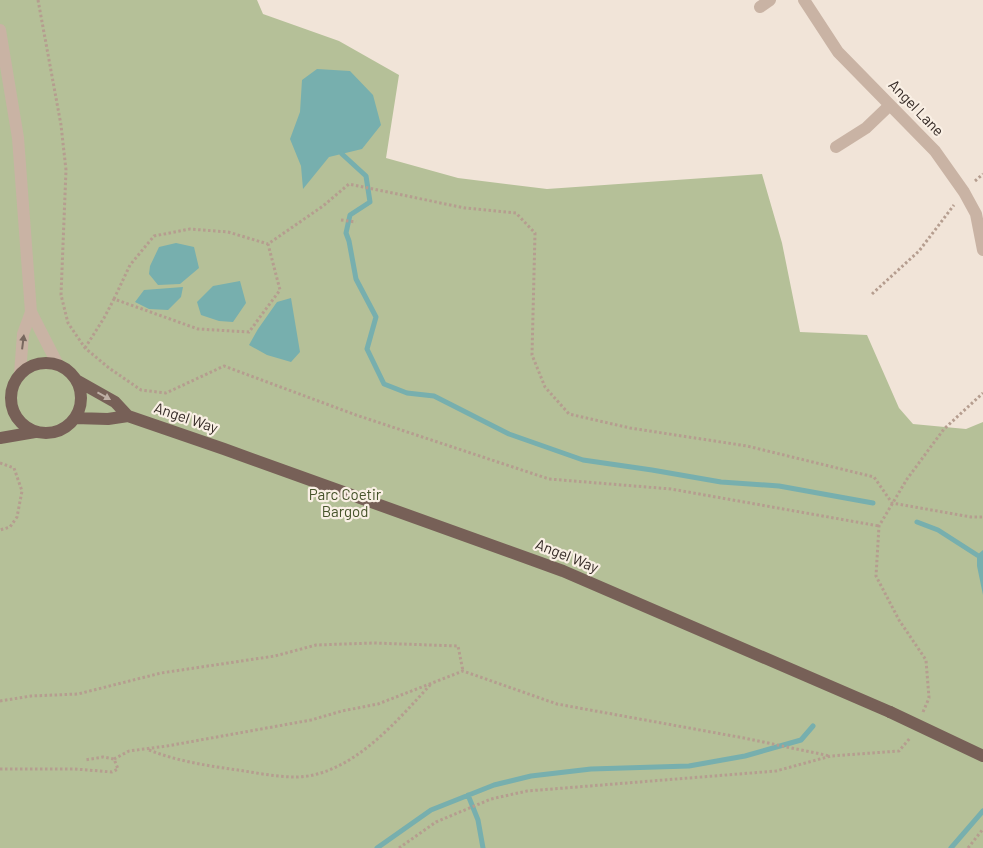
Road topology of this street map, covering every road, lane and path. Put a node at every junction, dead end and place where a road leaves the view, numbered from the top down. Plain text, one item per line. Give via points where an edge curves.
1 (38, 0) edge
2 (804, 0) edge
3 (0, 30) edge
4 (890, 105) junction
5 (836, 147) dead end
6 (964, 192) junction
7 (341, 220) dead end
8 (356, 222) dead end
9 (268, 244) junction
10 (983, 250) edge
11 (872, 294) dead end
12 (114, 299) junction
13 (30, 312) junction
14 (85, 348) junction
15 (58, 365) junction
16 (20, 374) junction
17 (76, 380) junction
18 (983, 393) edge
19 (5, 398) edge
20 (128, 416) junction
21 (75, 418) junction
22 (35, 432) junction
23 (0, 438) edge
24 (0, 463) edge
25 (892, 503) junction
26 (983, 517) edge
27 (879, 526) junction
28 (0, 530) edge
29 (464, 671) junction
30 (431, 684) junction
31 (0, 701) edge
32 (922, 715) dead end
33 (915, 731) dead end
34 (146, 749) junction
35 (831, 756) junction
36 (983, 756) edge
37 (114, 759) junction
38 (85, 760) dead end
39 (0, 769) edge
40 (983, 830) edge
41 (399, 848) edge
42 (968, 848) edge

1 - 14 path via 66,170 61,294 68,323
2 - 4 street, Angel Lane via 838,52
3 - 13 street via 18,138
4 - 5 street via 866,128
4 - 6 street, Angel Lane via 935,151
6 - 10 street, Angel Lane via 976,214
6 - 11 path via 919,251
7 - 8 path
9 - 12 path via 228,232 190,230 154,236 130,265
9 - 12 path via 280,290 249,332 198,329
9 - 25 path via 349,184 466,208 516,213 535,233 532,355 545,387 569,414 630,428 748,446 865,474 874,477
12 - 14 path
13 - 15 street
16 -> 13 street
14 - 27 path via 141,390 166,393 224,366 356,415 549,479 671,490
15 - 16 main road via 38,364
15 - 17 main road
16 - 19 main road
17 -> 20 main road, Angel Way via 116,402
17 - 21 main road via 81,399
18 - 25 path via 944,428
19 - 22 main road via 16,418
20 - 21 main road, Angel Way
20 - 36 main road, Angel Way, bridge via 564,571 890,712
21 - 22 main road via 57,431
22 - 23 main road
24 - 28 path via 14,468 22,491 17,517 10,527
25 - 26 path via 971,518
25 - 27 path
27 - 32 path via 876,576 898,620 926,660 929,698
29 - 30 path
29 - 31 path via 458,646 374,642 316,645 274,656 161,673 78,694
29 - 35 path via 557,704
30 - 34 path via 378,704 311,720
30 - 34 path via 379,739 339,766 316,774 296,777 262,774 181,760
33 - 35 path via 899,751
34 - 37 path via 129,751
35 - 41 path via 776,771 527,791 484,802 436,822
37 - 38 path
37 - 39 path via 118,769 112,772
40 - 42 path

